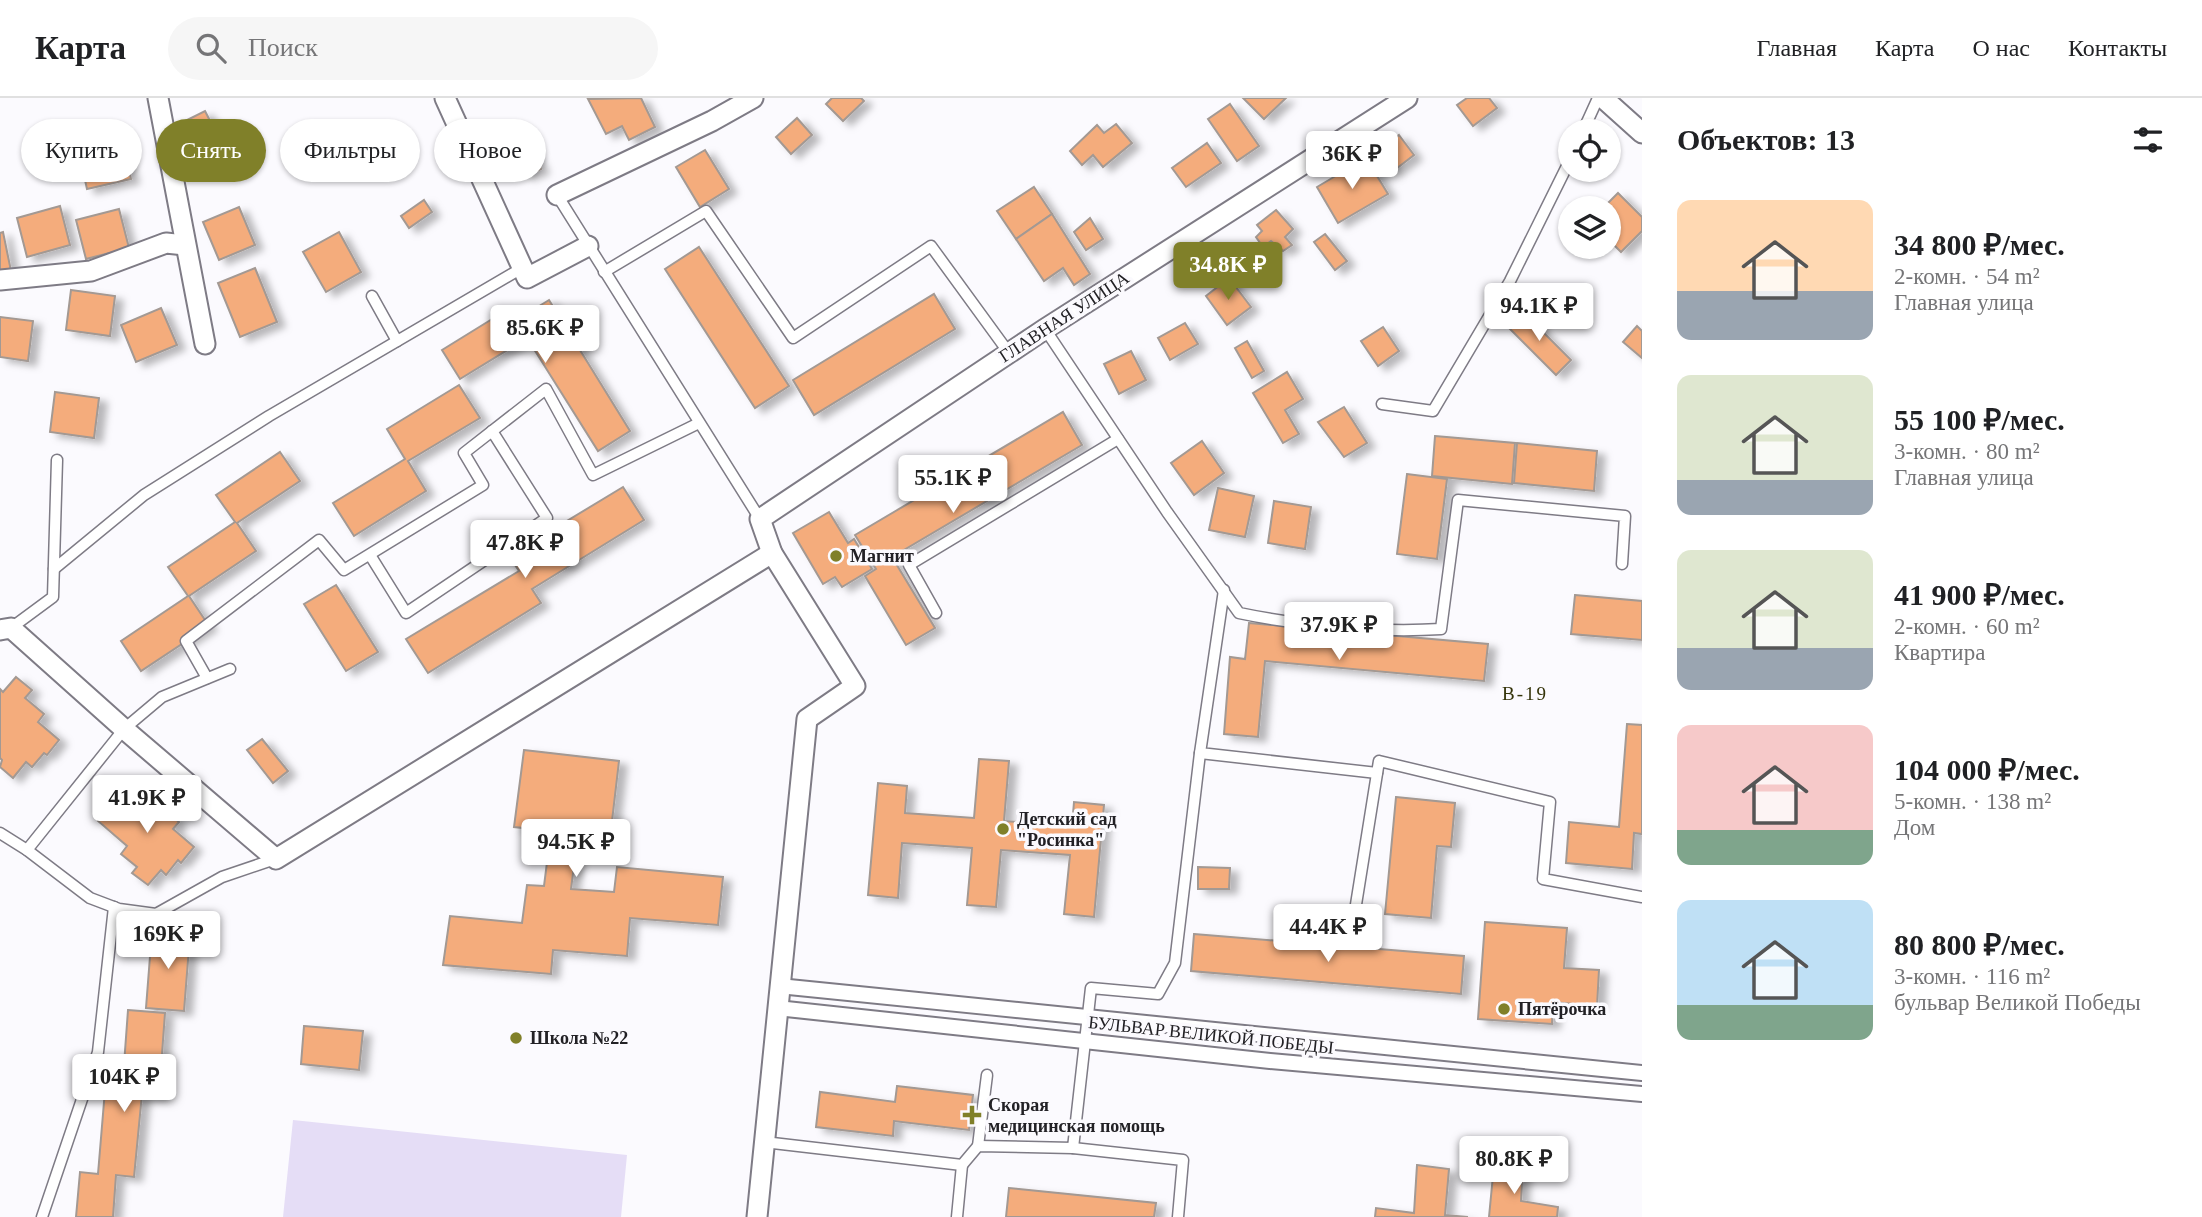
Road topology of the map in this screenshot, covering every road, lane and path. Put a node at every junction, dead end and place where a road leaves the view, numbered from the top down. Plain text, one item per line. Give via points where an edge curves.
1 (158, 98) edge
2 (445, 98) edge
3 (753, 98) edge
4 (1407, 98) edge
5 (1598, 98) edge
6 (1603, 98) edge
7 (1588, 119) edge
8 (1642, 133) edge
9 (1559, 182) edge
10 (557, 195) joint
11 (185, 245) junction
12 (588, 246) junction
13 (522, 268) junction
14 (604, 272) junction
15 (0, 279) edge
16 (372, 296) dead end
17 (1045, 329) junction
18 (397, 341) junction
19 (205, 344) dead end
20 (1009, 353) junction
21 (1382, 404) dead end
22 (699, 423) junction
23 (492, 431) junction
24 (1118, 439) junction
25 (57, 460) dead end
26 (760, 519) junction
27 (772, 553) junction
28 (370, 555) junction
29 (1622, 564) dead end
30 (54, 569) junction
31 (1224, 590) junction
32 (936, 613) dead end
33 (6, 629) edge
34 (230, 669) dead end
35 (207, 678) junction
36 (124, 729) junction
37 (1200, 753) junction
38 (1377, 773) junction
39 (0, 833) edge
40 (27, 850) junction
41 (276, 859) junction
42 (1642, 897) edge
43 (114, 907) junction
44 (1354, 917) dead end
45 (779, 986) junction
46 (777, 1009) junction
47 (1088, 1017) junction
48 (1085, 1041) junction
49 (1642, 1073) edge
50 (986, 1076) dead end
51 (1642, 1094) edge
52 (764, 1142) junction
53 (978, 1146) junction
54 (1073, 1148) junction
55 (962, 1165) junction
56 (42, 1217) edge
57 (757, 1217) edge
58 (957, 1217) edge
59 (1178, 1217) edge

1 - 11 street
2 - 13 street
3 - 10 street
4 - 17 street, ГЛАВНАЯ УЛИЦА
5 - 7 lane
6 - 8 street
9 - 21 lane via 1510,281 1433,411
10 - 12 lane
11 - 15 street via 166,243 90,271
11 - 19 street
12 - 13 street via 527,278
12 - 14 lane
13 - 18 lane
14 - 20 lane via 706,211 793,338 931,246
14 - 22 lane
16 - 18 lane
17 - 20 street, ГЛАВНАЯ УЛИЦА
17 - 24 lane
18 - 30 lane via 144,495
20 - 26 street, ГЛАВНАЯ УЛИЦА
22 - 23 lane via 593,475 546,389
22 - 26 lane
23 - 28 lane via 464,453 483,485
23 - 28 lane via 547,518 406,613
24 - 31 lane
24 - 32 lane via 909,565
25 - 30 lane
26 - 27 street
27 - 41 street
27 - 45 street via 855,686 807,719
28 - 35 lane via 344,570 319,540 219,615 186,641
29 - 31 lane via 1625,516 1458,500 1441,629 1405,632 1265,618 1240,613
30 - 33 lane via 53,597
31 - 37 lane
33 - 36 street
34 - 35 lane
35 - 36 lane via 162,697
36 - 40 lane
36 - 41 street
37 - 38 lane
37 - 47 lane via 1175,964 1158,994 1091,988
38 - 42 lane via 1379,761 1550,802 1543,878
38 - 44 lane
39 - 40 lane
40 - 43 lane via 90,898
41 - 43 lane via 222,877 156,914
43 - 56 lane via 99,1052
45 - 46 street
45 - 47 street, БУЛЬВАР ВЕЛИКОЙ ПОБЕДЫ
46 - 48 street, БУЛЬВАР ВЕЛИКОЙ ПОБЕДЫ
46 - 52 street
47 - 48 lane
47 - 49 street, БУЛЬВАР ВЕЛИКОЙ ПОБЕДЫ
48 - 51 street, БУЛЬВАР ВЕЛИКОЙ ПОБЕДЫ
48 - 54 lane
50 - 53 lane
52 - 55 lane
52 - 57 street
53 - 54 lane
53 - 55 lane
54 - 59 lane via 1183,1160
55 - 58 lane

